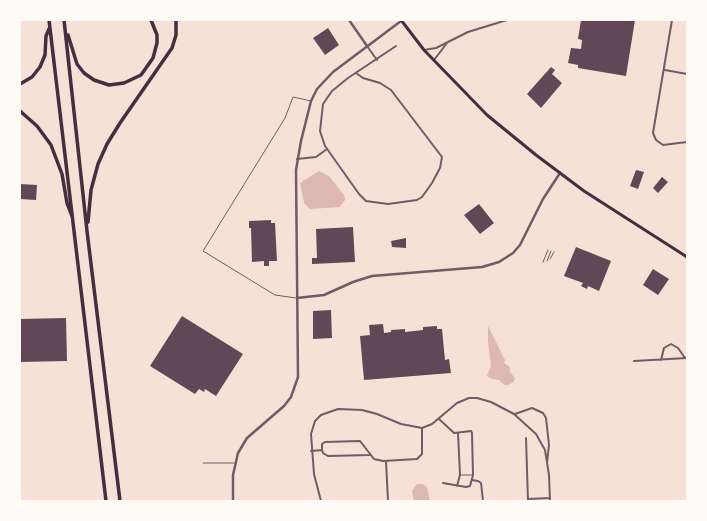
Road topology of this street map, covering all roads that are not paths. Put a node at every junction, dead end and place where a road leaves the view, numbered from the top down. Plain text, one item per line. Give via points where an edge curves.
1 (49, 20) edge
2 (64, 20) edge
3 (151, 20) edge
4 (176, 20) edge
5 (349, 20) edge
6 (401, 20) edge
7 (507, 20) edge
8 (672, 20) edge
9 (50, 28) junction
10 (448, 42) junction
11 (367, 46) junction
12 (396, 46) dead end
13 (424, 50) junction
14 (377, 60) junction
15 (434, 60) junction
16 (665, 70) junction
17 (356, 73) junction
18 (687, 74) edge
19 (20, 84) edge
20 (311, 101) junction
21 (20, 111) edge
22 (687, 142) edge
23 (327, 149) junction
24 (297, 159) junction
25 (560, 173) junction
26 (74, 222) junction
27 (87, 231) junction
28 (548, 250) dead end
29 (551, 251) dead end
30 (554, 252) dead end
31 (687, 258) edge
32 (550, 259) dead end
33 (547, 261) dead end
34 (543, 262) dead end
35 (297, 298) junction
36 (686, 358) edge
37 (662, 360) junction
38 (634, 362) dead end
39 (514, 414) junction
40 (439, 419) junction
41 (422, 428) junction
42 (458, 433) junction
43 (526, 438) dead end
44 (322, 450) junction
45 (311, 451) junction
46 (370, 455) junction
47 (386, 461) junction
48 (203, 463) dead end
49 (234, 463) junction
50 (547, 464) junction
51 (460, 475) junction
52 (473, 475) junction
53 (472, 480) junction
54 (443, 483) dead end
55 (457, 486) junction
56 (528, 500) edge
57 (550, 500) edge
58 (106, 501) edge
59 (120, 501) edge
60 (233, 501) edge
61 (321, 501) edge
62 (388, 501) edge
63 (483, 501) edge

1 - 9 highway
2 - 3 highway via 72,52 80,69 94,80 109,85 133,80 151,63 157,35
2 - 27 highway
4 - 27 highway via 176,35 172,48 120,123 98,164 91,190
5 - 11 street
6 - 11 street
6 - 13 main road
7 - 10 street via 468,32
8 - 16 street
9 - 19 highway via 40,67 32,77
9 - 26 highway
10 - 13 street
10 - 15 street
11 - 14 street
11 - 20 street via 326,79
12 - 14 street
13 - 15 main road
14 - 17 street
15 - 25 main road via 487,115
16 - 18 street
16 - 22 street via 654,138 663,145
17 - 23 street via 332,91 324,104 320,130
17 - 23 street via 386,86 396,95 439,151 442,157 440,168 422,197 417,200 388,204 372,203 359,194
20 - 24 street
20 - 35 lane via 293,97 283,122 203,251 275,295
21 - 26 highway via 37,126 51,145 62,174 67,203
23 - 24 street via 316,156
24 - 35 street
25 - 31 main road
25 - 35 street via 543,199 520,245 499,262 478,267 372,276 324,295
26 - 58 highway
27 - 59 highway
28 - 34 lane
29 - 33 lane
30 - 32 lane
35 - 49 street via 299,364 294,390 284,406 247,438
36 - 37 street
36 - 37 street via 671,344 664,348
37 - 38 street
39 - 40 street via 487,400 469,398 456,403
39 - 50 street via 536,434 545,450
39 - 50 street via 532,408 543,413 546,418 549,445
40 - 41 street
40 - 42 street via 451,431
41 - 45 street via 401,424 370,411 338,408 315,421 310,434
41 - 47 street via 422,451 419,458
42 - 51 street
42 - 52 street via 461,430 472,432
43 - 56 street
44 - 45 street
44 - 46 street via 328,456
44 - 46 street via 322,444 325,442 360,441
45 - 61 street
46 - 47 street via 374,459
47 - 62 street
48 - 49 lane
49 - 60 street
50 - 57 street
51 - 52 lane
51 - 55 street
52 - 53 street
53 - 55 street via 469,487
53 - 63 street via 482,483
54 - 55 street
56 - 57 street

